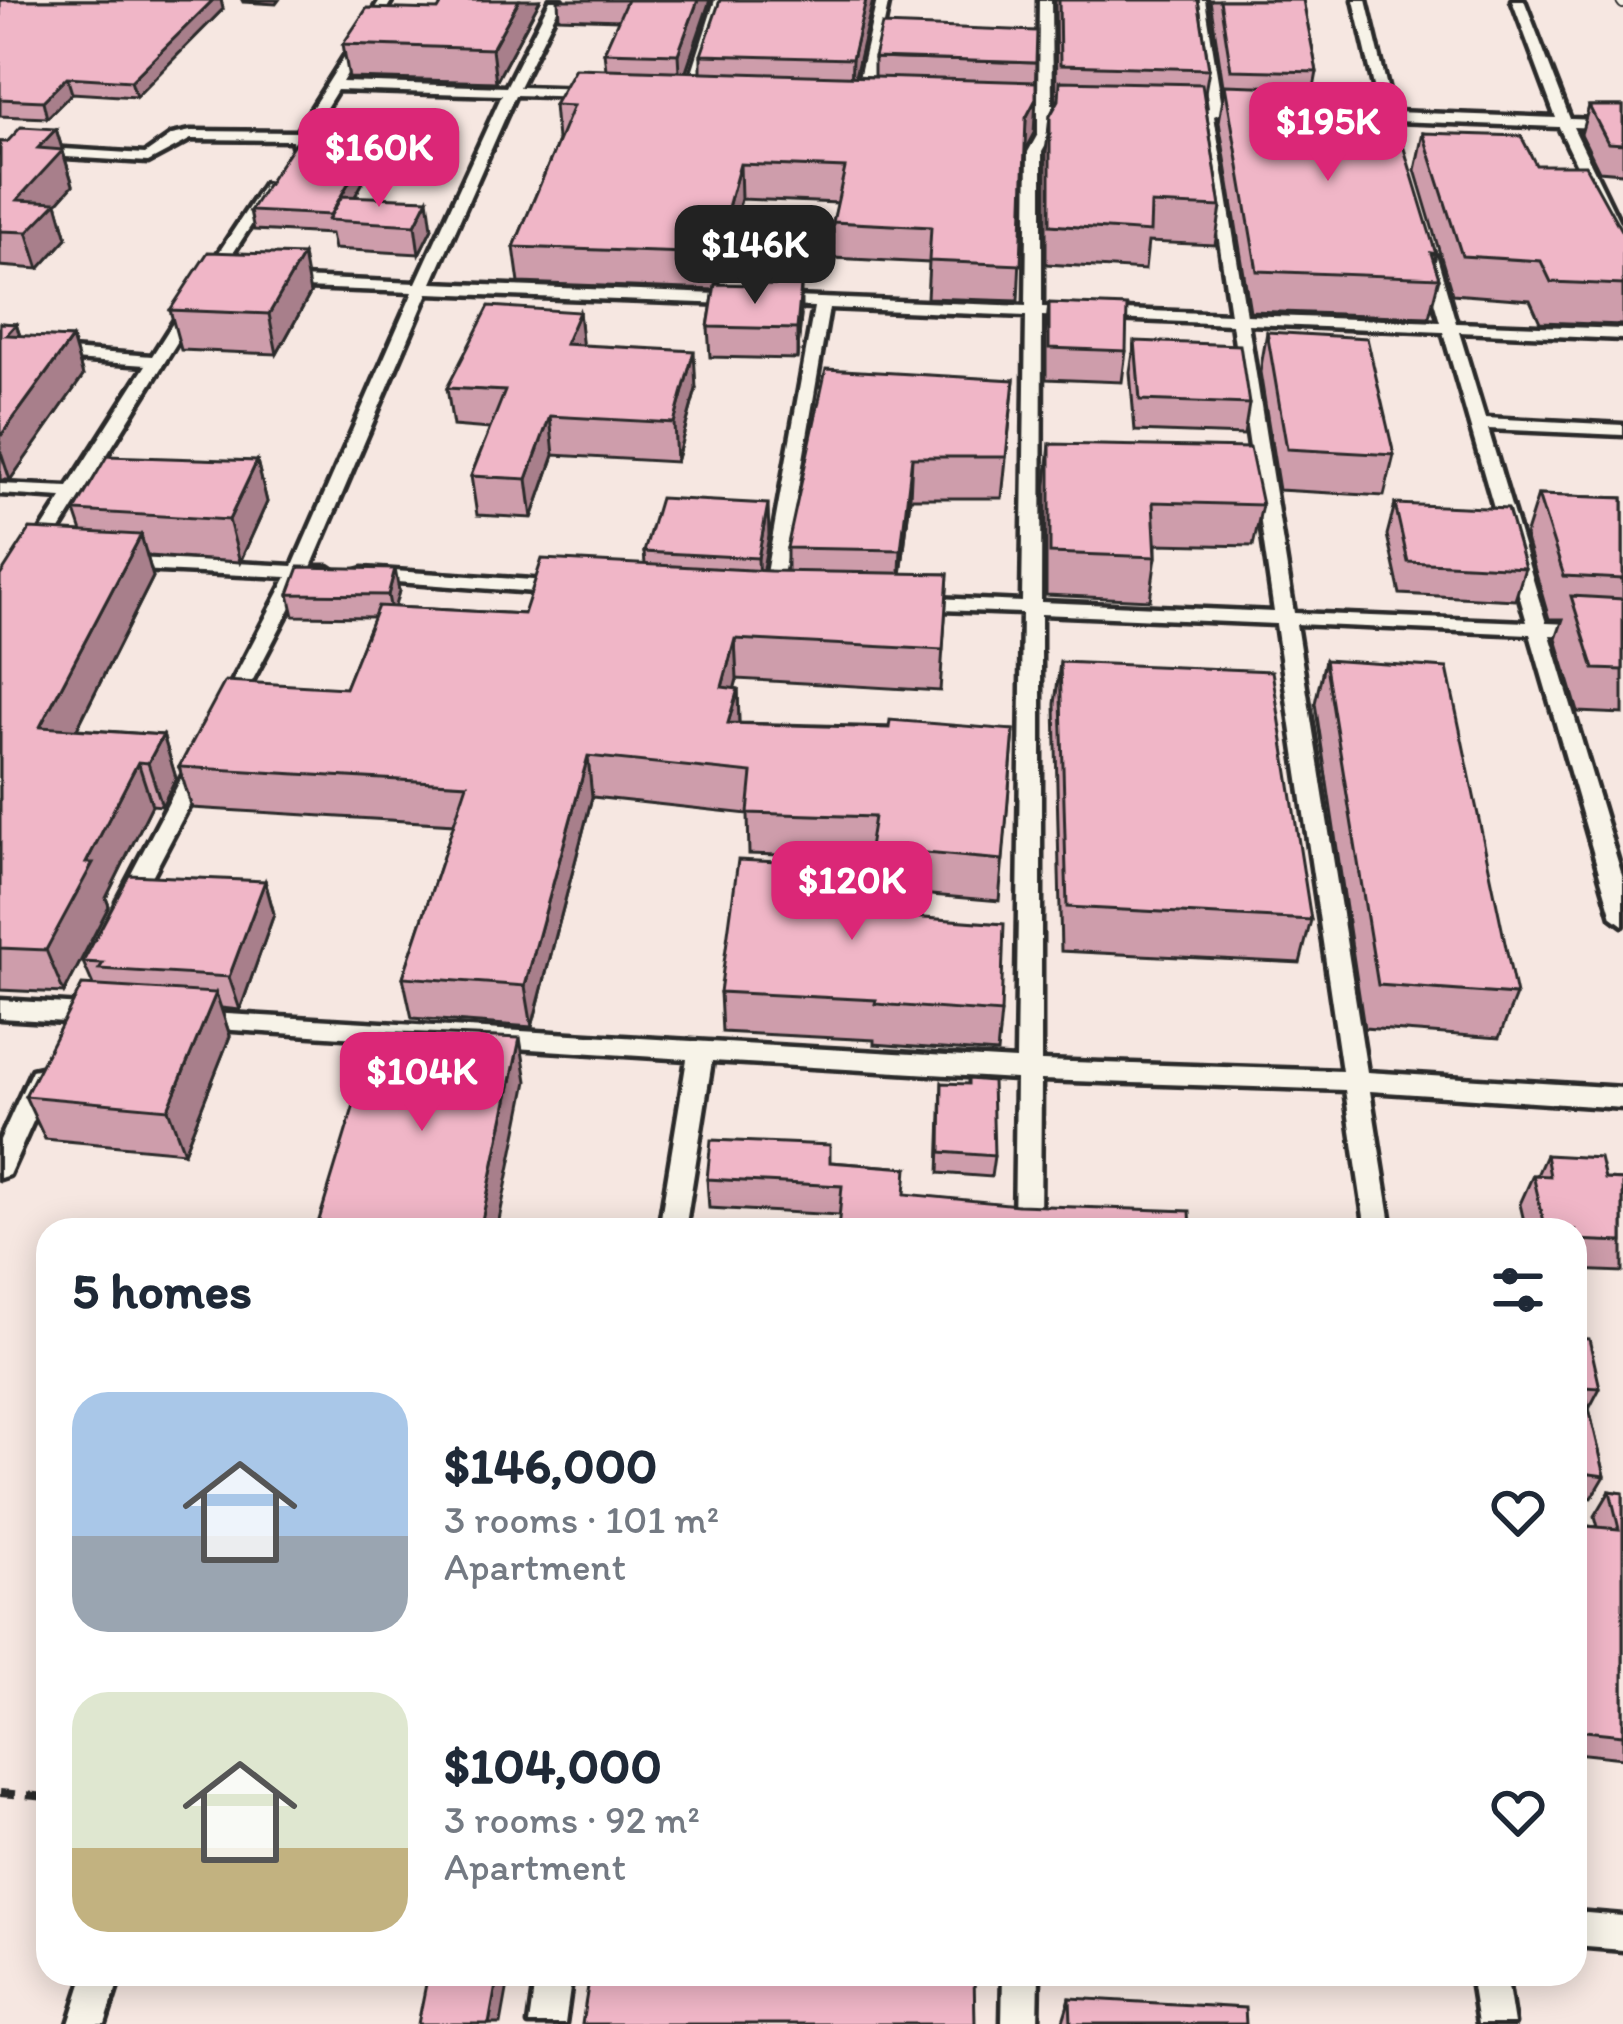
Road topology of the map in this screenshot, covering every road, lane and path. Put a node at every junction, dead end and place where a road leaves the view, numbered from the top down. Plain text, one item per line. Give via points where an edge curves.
1 (386, 0) edge
2 (556, 0) edge
3 (721, 0) edge
4 (883, 0) edge
5 (1045, 0) edge
6 (1199, 0) edge
7 (1360, 0) edge
8 (1518, 0) edge
9 (334, 86) junction
10 (508, 90) junction
11 (598, 94) edge
12 (666, 97) edge
13 (688, 98) junction
14 (710, 98) edge
15 (838, 103) edge
16 (860, 104) junction
17 (883, 104) edge
18 (975, 106) edge
19 (1044, 108) junction
20 (1114, 110) edge
21 (1184, 111) edge
22 (1211, 112) junction
23 (1238, 112) edge
24 (1344, 115) edge
25 (1387, 116) junction
26 (1564, 122) junction
27 (1623, 124) edge
28 (302, 136) junction
29 (1393, 137) edge
30 (0, 149) edge
31 (290, 154) edge
32 (279, 172) edge
33 (1424, 243) edge
34 (1623, 246) edge
35 (209, 280) junction
36 (232, 280) edge
37 (256, 281) edge
38 (419, 288) junction
39 (822, 304) junction
40 (1032, 312) junction
41 (1238, 320) junction
42 (1449, 328) junction
43 (1623, 334) edge
44 (0, 350) edge
45 (157, 362) junction
46 (1478, 423) junction
47 (1623, 430) edge
48 (0, 489) edge
49 (73, 493) junction
50 (31, 560) junction
51 (53, 561) edge
52 (98, 562) edge
53 (299, 572) junction
54 (583, 589) edge
55 (748, 600) edge
56 (771, 601) junction
57 (795, 602) edge
58 (889, 603) edge
59 (1029, 604) junction
60 (0, 610) edge
61 (1288, 617) junction
62 (1538, 628) junction
63 (1623, 632) edge
64 (1623, 917) edge
65 (114, 929) edge
66 (0, 1009) edge
67 (115, 1016) edge
68 (159, 1019) edge
69 (66, 1023) junction
70 (701, 1051) junction
71 (1028, 1070) junction
72 (1358, 1081) junction
73 (1623, 1098) edge
74 (0, 1168) edge
75 (674, 1218) edge
76 (1027, 1218) edge
77 (1377, 1218) edge
78 (0, 1792) edge
79 (36, 1796) edge
80 (1587, 1930) edge
81 (1623, 1933) edge
82 (100, 1986) edge
83 (552, 1986) edge
84 (1021, 1986) edge
85 (1490, 1986) edge
86 (87, 2024) edge
87 (547, 2024) edge
88 (1020, 2024) edge
89 (1496, 2024) edge

1 - 9 street
2 - 10 street
3 - 13 street
4 - 16 street
5 - 19 street
6 - 22 street
7 - 25 street
8 - 26 street
9 - 10 street
9 - 28 street
10 - 11 street
10 - 38 street
12 - 13 street
13 - 14 street
15 - 16 street
16 - 17 street
18 - 19 street
19 - 20 street
19 - 40 street via 1045,134 1035,152
21 - 22 street
22 - 23 street
22 - 41 street
24 - 25 street
25 - 26 street
25 - 29 street
26 - 27 street
26 - 34 street
28 - 30 street via 191,135 148,158
28 - 31 street
32 - 35 street
33 - 42 street
35 - 36 street
35 - 45 street
37 - 38 street
38 - 39 street
38 - 53 street
39 - 40 street
39 - 56 street
40 - 41 street
40 - 59 street
41 - 42 street
41 - 61 street
42 - 43 street
42 - 46 street
44 - 45 street
45 - 49 street
46 - 47 street
46 - 62 street
48 - 49 street
49 - 50 street
50 - 51 street
50 - 60 street
52 - 53 street
53 - 54 street
53 - 65 street
55 - 56 street
56 - 57 street
58 - 59 street
59 - 61 street
59 - 71 street
61 - 62 street
61 - 72 street
62 - 63 street
62 - 64 street
66 - 69 street
67 - 69 street
68 - 70 street via 379,1042
69 - 74 street
70 - 71 street
70 - 75 street
71 - 72 street
71 - 76 street
72 - 73 street
72 - 77 street
78 - 79 path
80 - 81 street
82 - 86 street
83 - 87 street
84 - 88 street
85 - 89 street

